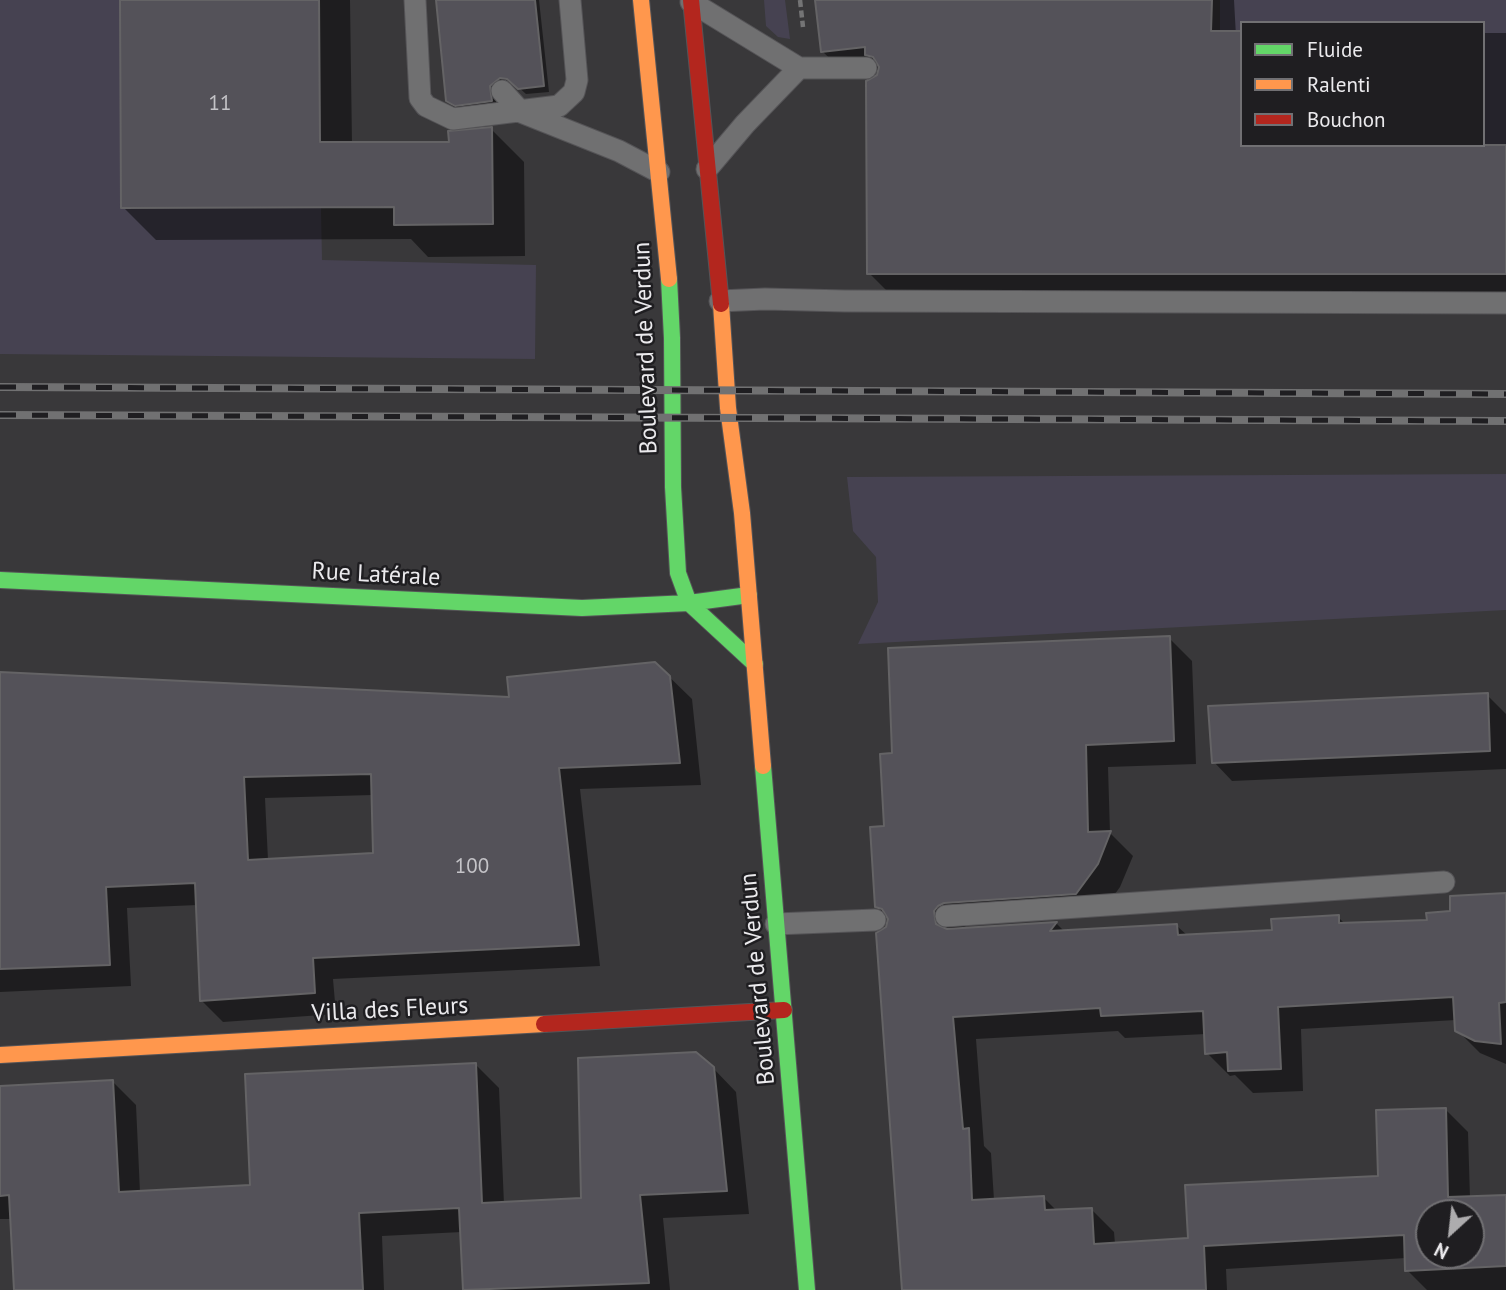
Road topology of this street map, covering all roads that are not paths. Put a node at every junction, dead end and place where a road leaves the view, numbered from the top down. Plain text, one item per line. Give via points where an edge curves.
1 (415, 0) edge
2 (570, 0) edge
3 (641, 0) edge
4 (691, 1) edge
5 (799, 68) junction
6 (866, 68) dead end
7 (502, 91) dead end
8 (521, 112) junction
9 (707, 169) junction
10 (659, 172) junction
11 (720, 301) junction
12 (1506, 303) edge
13 (0, 580) edge
14 (749, 595) junction
15 (689, 603) junction
16 (755, 664) junction
17 (1444, 882) dead end
18 (946, 916) dead end
19 (875, 920) dead end
20 (776, 924) junction
21 (783, 1010) junction
22 (0, 1055) edge
23 (807, 1290) edge

1 - 8 lane via 420,98 426,106 453,119
2 - 8 lane via 577,80 574,92 559,106
3 - 10 main road, Boulevard de Verdun
4 - 5 lane
4 - 9 main road, Boulevard de Verdun
5 - 6 lane
5 - 9 lane
7 - 8 lane
8 - 10 lane
9 - 11 main road, Boulevard de Verdun
10 - 15 main road, Boulevard de Verdun via 672,338 677,561
11 - 12 lane
11 - 14 main road, Boulevard de Verdun
13 - 15 main road, Rue Latérale via 582,608
14 - 15 main road, Rue Latérale
14 - 16 main road, Boulevard de Verdun
15 - 16 main road, Boulevard de Verdun
16 - 20 main road, Boulevard de Verdun
17 - 18 lane
19 - 20 lane
20 - 21 main road, Boulevard de Verdun
21 - 22 main road, Villa des Fleurs
21 - 23 main road, Boulevard de Verdun

